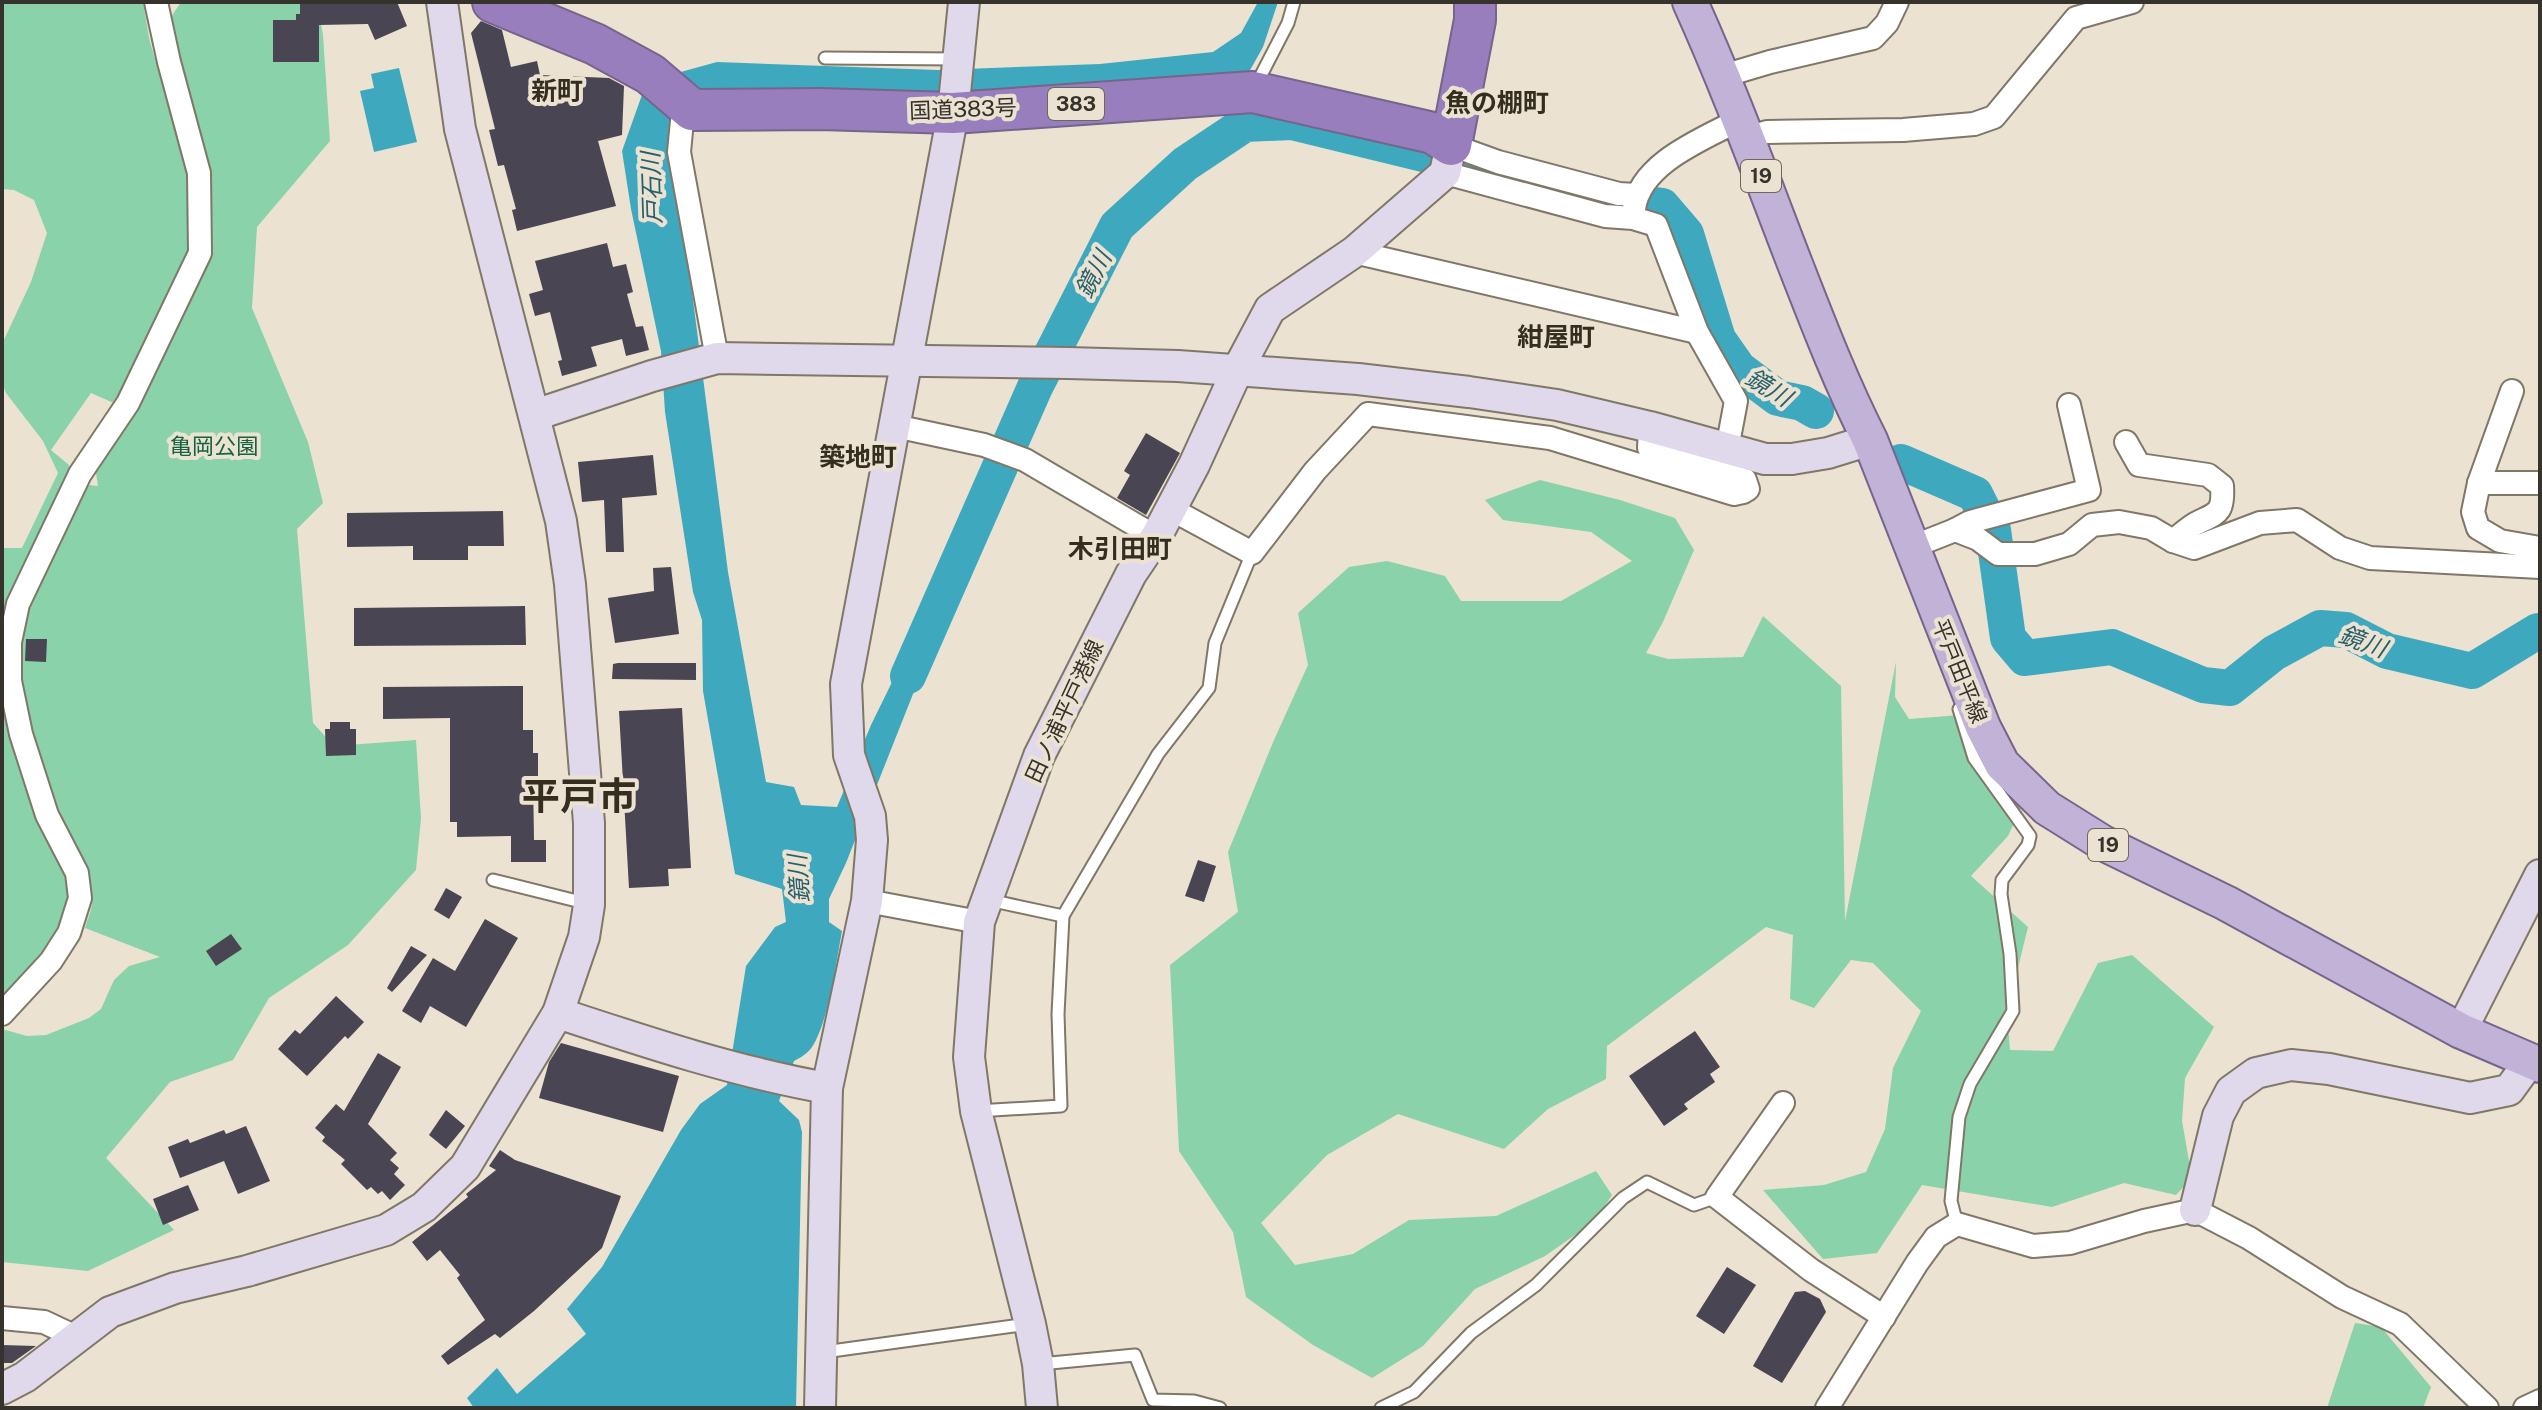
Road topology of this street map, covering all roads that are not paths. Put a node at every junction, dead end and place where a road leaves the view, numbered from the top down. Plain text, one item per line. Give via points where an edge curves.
1 (156, 2) edge
2 (442, 2) edge
3 (493, 2) edge
4 (964, 2) edge
5 (1294, 2) edge
6 (1475, 2) edge
7 (1690, 2) edge
8 (1897, 2) edge
9 (2132, 2) edge
10 (825, 58) dead end
11 (958, 63) junction
12 (1723, 76) junction
13 (1253, 92) junction
14 (692, 110) junction
15 (953, 113) junction
16 (1743, 129) junction
17 (1448, 159) junction
18 (1634, 209) junction
19 (1354, 252) junction
20 (1697, 332) junction
21 (717, 358) junction
22 (905, 361) junction
23 (1237, 371) junction
24 (2512, 391) dead end
25 (2069, 405) dead end
26 (535, 415) junction
27 (895, 426) junction
28 (1650, 427) junction
29 (1870, 440) junction
30 (2126, 442) dead end
31 (1727, 449) junction
32 (2479, 483) junction
33 (2540, 483) edge
34 (1171, 509) junction
35 (1968, 530) junction
36 (1156, 537) junction
37 (2173, 541) junction
38 (1912, 547) junction
39 (2540, 548) edge
40 (1252, 553) junction
41 (2540, 567) edge
42 (1963, 678) junction
43 (493, 880) dead end
44 (2538, 882) edge
45 (867, 901) junction
46 (589, 905) junction
47 (983, 911) junction
48 (1063, 916) junction
49 (558, 1013) junction
50 (2, 1014) edge
51 (2461, 1031) junction
52 (2535, 1063) edge
53 (827, 1088) junction
54 (1783, 1103) dead end
55 (976, 1111) junction
56 (1717, 1197) junction
57 (2195, 1210) junction
58 (1957, 1224) junction
59 (1884, 1317) junction
60 (2, 1318) edge
61 (1030, 1324) junction
62 (76, 1337) junction
63 (823, 1352) junction
64 (1038, 1364) junction
65 (2, 1389) edge
66 (2540, 1401) edge
67 (1156, 1404) edge
68 (820, 1408) edge
69 (1042, 1408) edge
70 (1220, 1408) edge
71 (1381, 1408) edge
72 (1827, 1408) edge
73 (2487, 1408) edge
74 (2525, 1408) edge

1 - 50 street via 199,173 200,253 128,403 80,474 18,604 10,642 10,681 21,734 47,815 77,873 80,898 69,933 51,961
2 - 26 street via 460,129
3 - 14 highway via 595,44 650,74
4 - 11 street
5 - 13 lane
6 - 17 highway
7 - 12 main road, 平戸田平線 / 19
8 - 12 street via 1873,38
9 - 16 street via 2076,18 1994,117 1974,124 1903,130
10 - 11 lane
11 - 15 street
12 - 16 main road, 平戸田平線 / 19
13 - 15 highway, 国道383号 / 383
13 - 17 highway, 国道383号 / 383 via 1433,133
14 - 15 highway, 国道383号 / 383
14 - 21 street via 682,121 679,152
15 - 22 street
16 - 18 street via 1667,158
16 - 29 main road, 平戸田平線 / 19
17 - 18 street via 1498,162 1619,194
17 - 19 street, 田ノ浦平戸港線
18 - 20 street via 1656,225
19 - 20 street
19 - 23 street, 田ノ浦平戸港線 via 1270,309
20 - 31 street via 1736,401
21 - 22 street
21 - 26 street
22 - 23 street
22 - 27 street
23 - 28 street via 1469,392
23 - 34 street, 田ノ浦平戸港線
24 - 32 street
25 - 35 street via 2089,490 1995,516
26 - 46 street via 570,584 589,823
27 - 36 street via 984,445 1025,460
27 - 45 street via 846,684 849,755 870,816
28 - 31 street
28 - 40 street via 1649,448 1745,480 1748,489 1734,494 1550,438 1368,414 1315,471
29 - 31 street via 1792,459 1765,459
29 - 38 main road, 平戸田平線 / 19
30 - 37 street via 2139,465 2208,475 2222,486 2223,500 2214,516
32 - 33 street
32 - 39 street via 2473,512 2478,528 2500,541
34 - 36 street, 田ノ浦平戸港線
34 - 40 street
35 - 37 street via 1998,554 2035,554 2069,544 2092,525 2119,522 2151,528
35 - 38 street
36 - 47 street, 田ノ浦平戸港線 via 1131,574 1039,756
37 - 41 street via 2194,548 2260,523 2297,520 2340,548 2370,558
38 - 42 main road, 平戸田平線 / 19
40 - 48 lane via 1215,643 1209,688 1158,754
42 - 51 main road, 平戸田平線 / 19 via 2002,764 2047,808 2103,843 2226,903
42 - 58 lane via 1955,698 1974,758 2030,836 2002,880 2013,1011 1970,1084 1959,1117 1951,1201
43 - 46 lane
44 - 51 street
45 - 47 street
45 - 53 street
46 - 49 street via 584,937
47 - 48 lane
47 - 55 street, 田ノ浦平戸港線 via 969,1057
48 - 55 lane via 1061,1106
49 - 53 street via 706,1059
49 - 62 street via 465,1167 424,1207 386,1230 175,1288 110,1312
51 - 52 main road, 平戸田平線 / 19
52 - 57 street via 2509,1090 2470,1098 2329,1069 2291,1065 2256,1073 2231,1091 2218,1116
53 - 63 street
54 - 56 street
55 - 61 street, 田ノ浦平戸港線
56 - 59 street via 1811,1270
56 - 71 lane via 1694,1205 1647,1182 1623,1198 1536,1285 1471,1333 1414,1392
57 - 58 street via 2070,1243 2033,1246
57 - 73 street via 2342,1297 2400,1324
58 - 59 street via 1936,1237
59 - 72 street
60 - 62 street via 44,1322
61 - 63 lane
61 - 64 street, 田ノ浦平戸港線
62 - 65 street
63 - 68 street
64 - 67 lane via 1135,1355
64 - 69 street, 田ノ浦平戸港線
66 - 74 street
67 - 70 lane via 1194,1401

